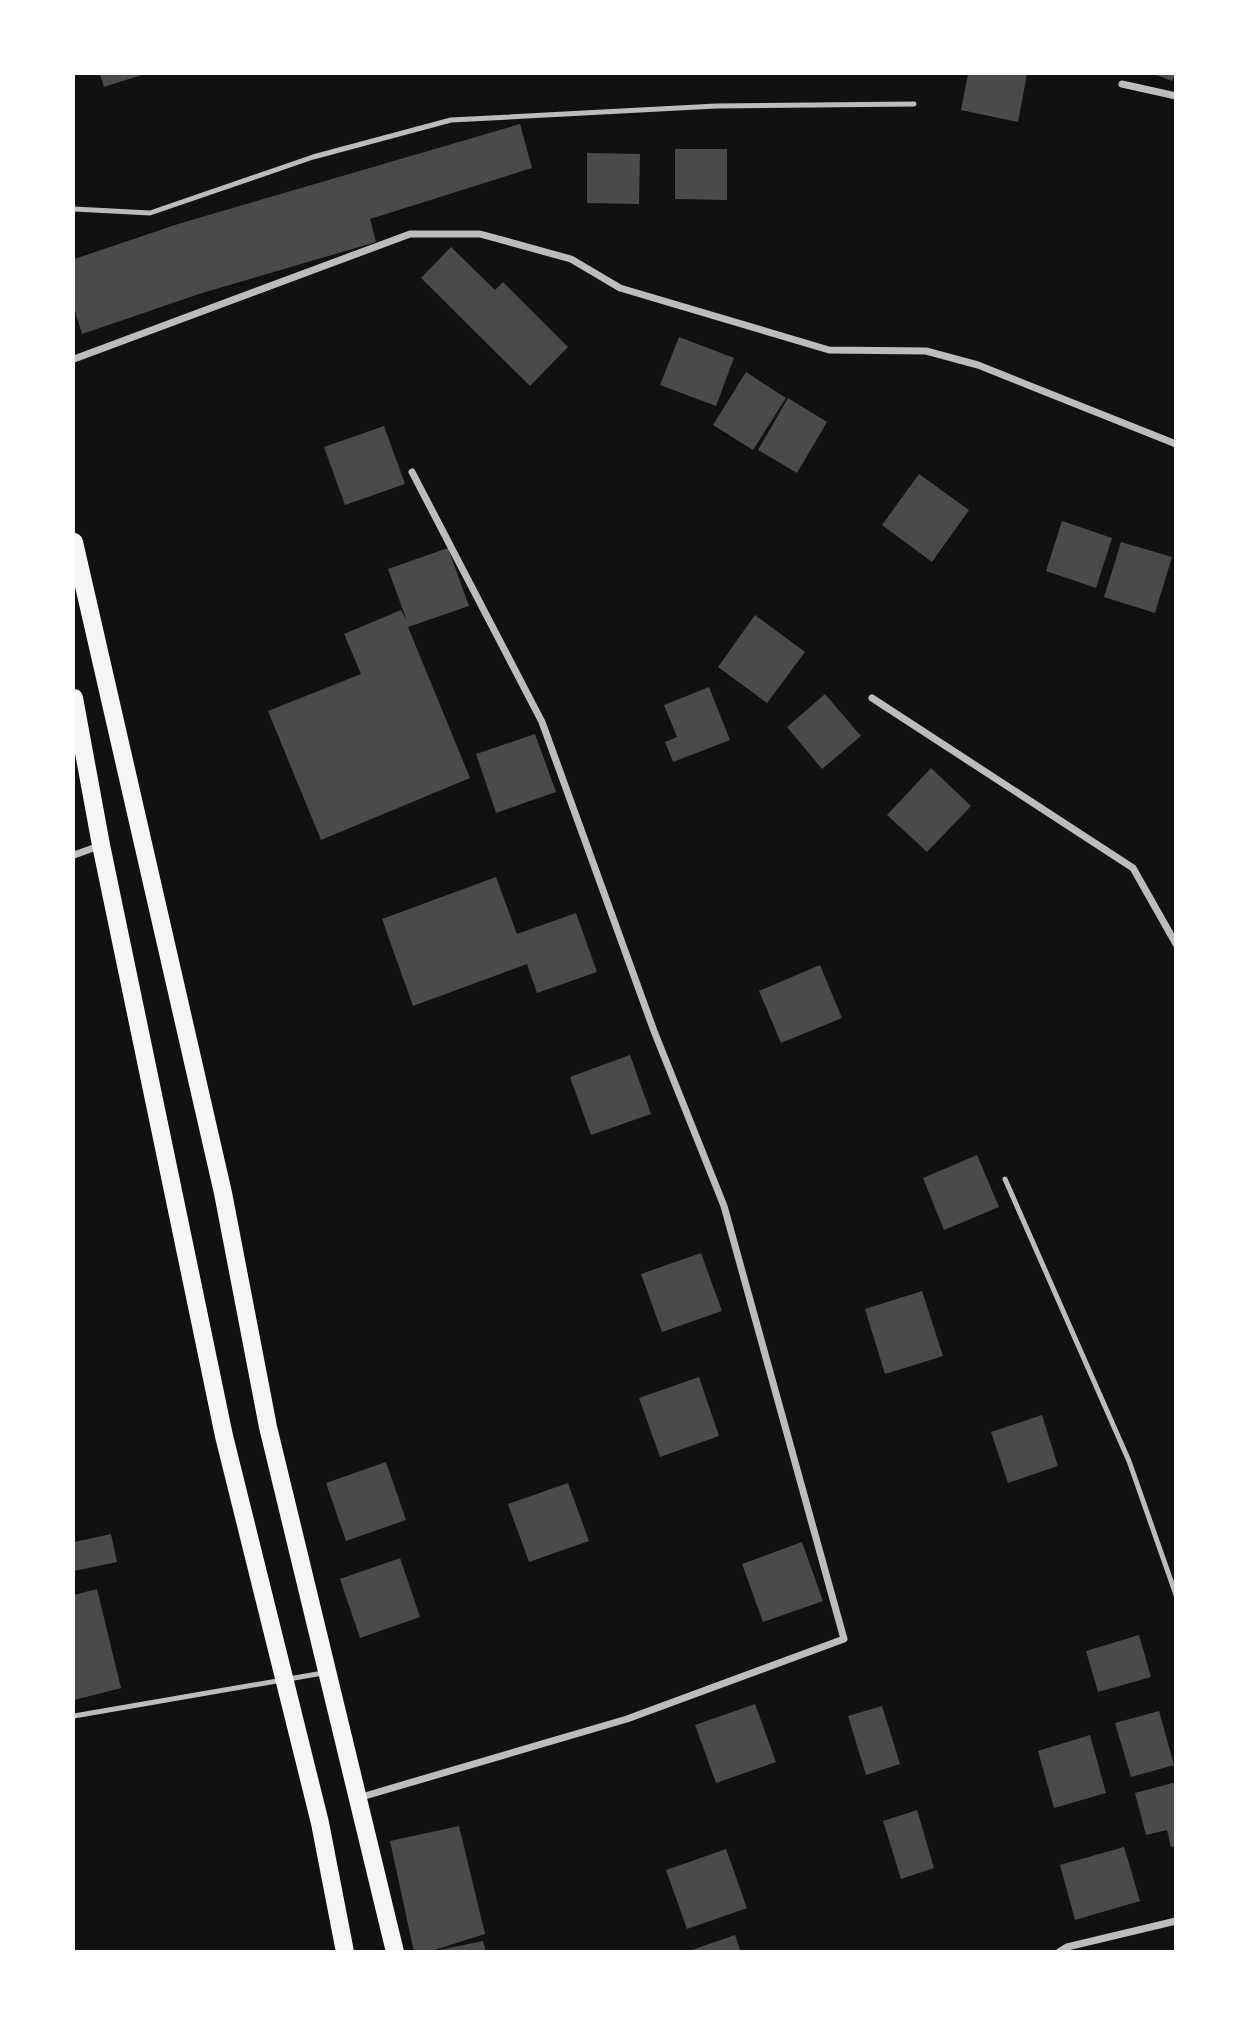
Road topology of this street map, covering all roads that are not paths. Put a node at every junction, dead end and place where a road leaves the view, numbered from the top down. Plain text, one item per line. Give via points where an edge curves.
1 (1122, 84) dead end
2 (1175, 96) edge
3 (914, 104) dead end
4 (74, 209) edge
5 (74, 359) edge
6 (1175, 444) edge
7 (412, 472) dead end
8 (74, 542) edge
9 (74, 698) edge
10 (872, 698) dead end
11 (101, 845) junction
12 (74, 855) edge
13 (1175, 944) edge
14 (1005, 1179) dead end
15 (1175, 1595) edge
16 (330, 1672) junction
17 (285, 1681) junction
18 (74, 1716) edge
19 (357, 1798) junction
20 (1175, 1922) edge
21 (345, 1951) edge
22 (395, 1951) edge
23 (1059, 1951) edge

1 - 2 street
3 - 4 lane via 716,106 451,120 313,157 150,213
5 - 6 street via 410,234 480,234 571,259 620,288 829,350 926,351 978,365
7 - 19 street via 542,722 654,1031 724,1206 844,1639 627,1719
8 - 16 main road via 223,1193 268,1427
9 - 11 main road
10 - 13 street via 1133,868
11 - 12 street
11 - 17 main road via 224,1436
14 - 15 lane via 1129,1461
16 - 17 lane
16 - 19 main road
17 - 18 lane
17 - 21 main road
19 - 22 main road
20 - 23 street

